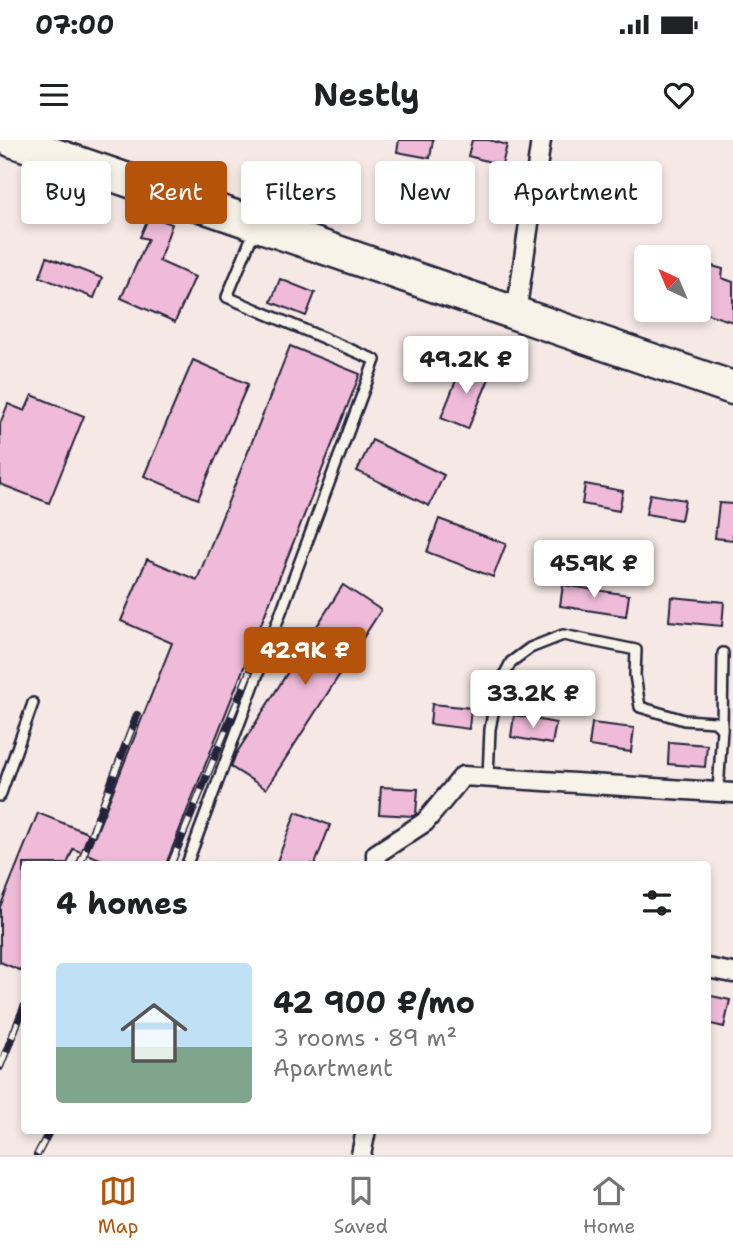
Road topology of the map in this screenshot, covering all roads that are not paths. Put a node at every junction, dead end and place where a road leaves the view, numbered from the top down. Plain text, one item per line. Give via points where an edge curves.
1 (11, 140) edge
2 (541, 140) edge
3 (241, 219) edge
4 (257, 224) joint
5 (516, 314) junction
6 (733, 388) edge
7 (723, 653) dead end
8 (33, 703) dead end
9 (722, 729) junction
10 (488, 777) junction
11 (726, 792) edge
12 (0, 796) edge
13 (188, 861) edge
14 (376, 861) edge
15 (711, 969) edge
16 (733, 973) edge
17 (365, 1134) edge
18 (361, 1155) edge

1 - 3 highway
2 - 5 street
4 - 5 highway
4 - 13 lane via 227,298 375,360
5 - 6 highway
7 - 9 lane
8 - 12 lane
9 - 10 lane via 715,722 684,720 640,707 636,650 563,635 530,648 511,662 498,687
9 - 11 lane
10 - 11 street
10 - 14 street via 463,776 425,822 376,853
15 - 16 street
17 - 18 street

